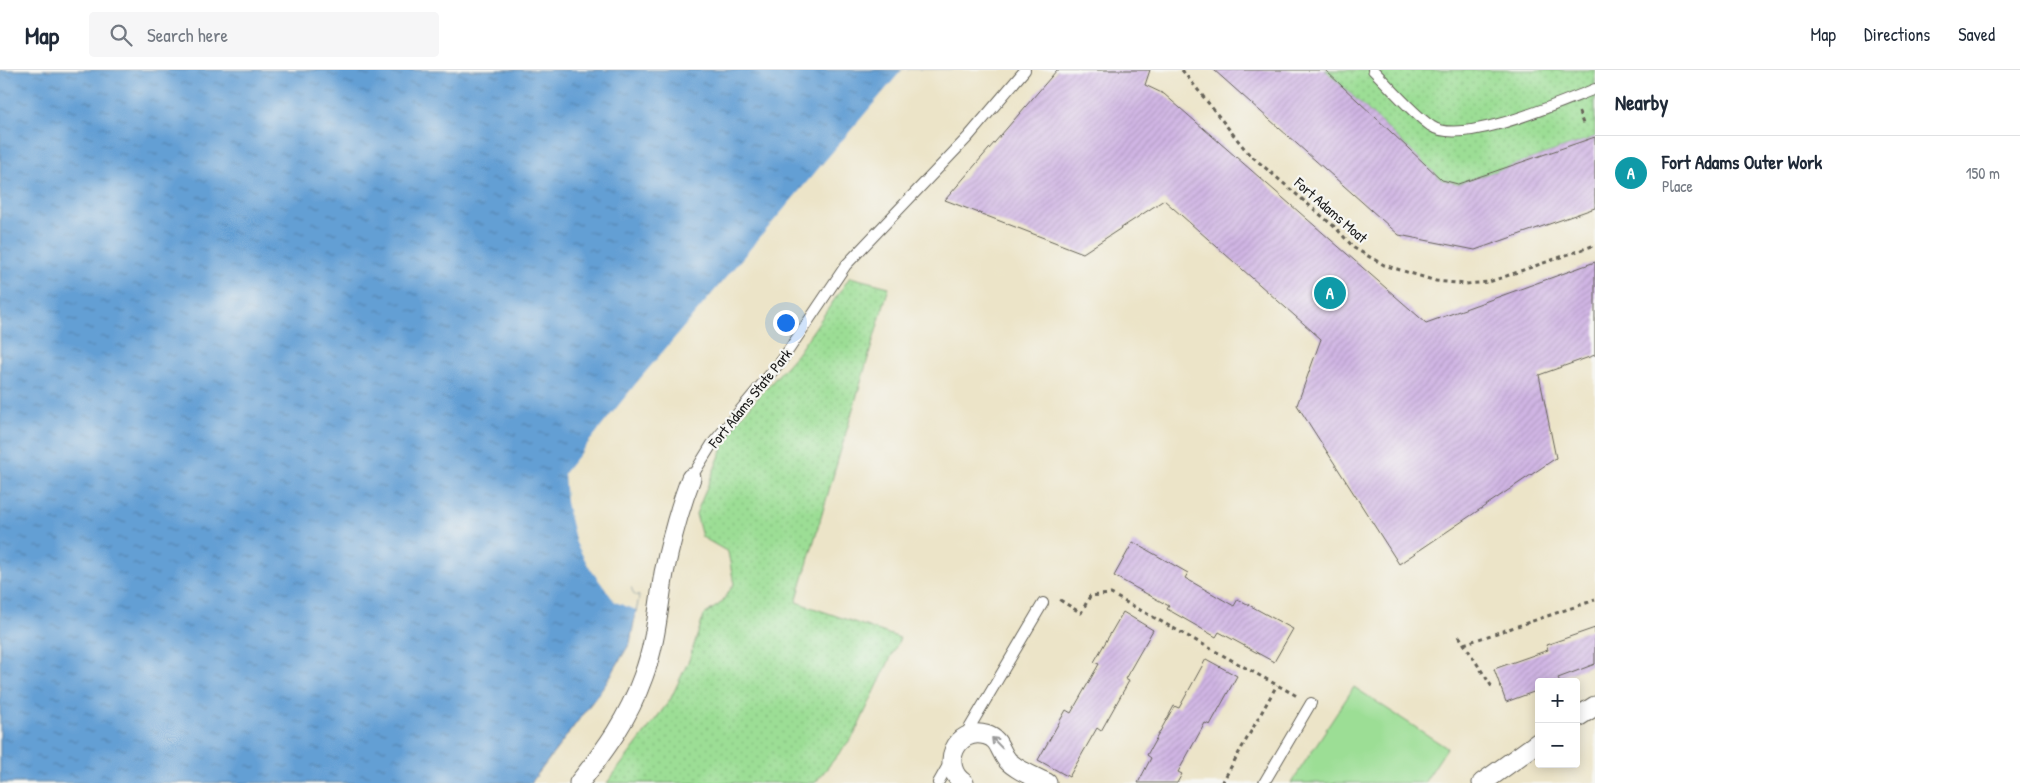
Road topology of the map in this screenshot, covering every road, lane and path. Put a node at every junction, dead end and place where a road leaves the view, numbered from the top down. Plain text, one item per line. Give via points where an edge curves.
1 (1026, 70) edge
2 (1182, 70) edge
3 (1373, 70) edge
4 (1595, 90) edge
5 (1595, 245) edge
6 (691, 478) joint
7 (1595, 600) edge
8 (1043, 603) joint
9 (1459, 636) dead end
10 (1464, 644) junction
11 (1277, 685) junction
12 (1492, 687) dead end
13 (1311, 703) joint
14 (1595, 706) edge
15 (1580, 715) edge
16 (964, 738) junction
17 (1535, 745) edge
18 (951, 760) junction
19 (579, 783) edge
20 (938, 783) edge
21 (964, 783) edge
22 (1047, 783) edge
23 (1222, 783) edge
24 (1264, 783) edge
25 (1482, 783) edge

1 - 6 lane, Fort Adams State Park via 968,137 846,265 782,360 712,444
2 - 5 path, Fort Adams Moat via 1248,153 1337,229 1354,248 1384,265 1436,282 1489,282
3 - 4 lane via 1432,127 1451,132 1482,130
6 - 19 street, Fort Adams State Park via 673,532 659,614 643,678 614,739
7 - 10 path
8 - 11 path via 1046,593 1081,612 1090,596 1111,594
8 - 16 lane
9 - 10 path
10 - 12 path
11 - 13 path
11 - 23 path
13 - 24 lane
14 - 15 street
16 - 18 street via 955,747
22 -> 16 street via 1011,763 999,743 992,738 976,734
17 - 25 street
18 - 20 lane
18 - 21 street via 954,773

